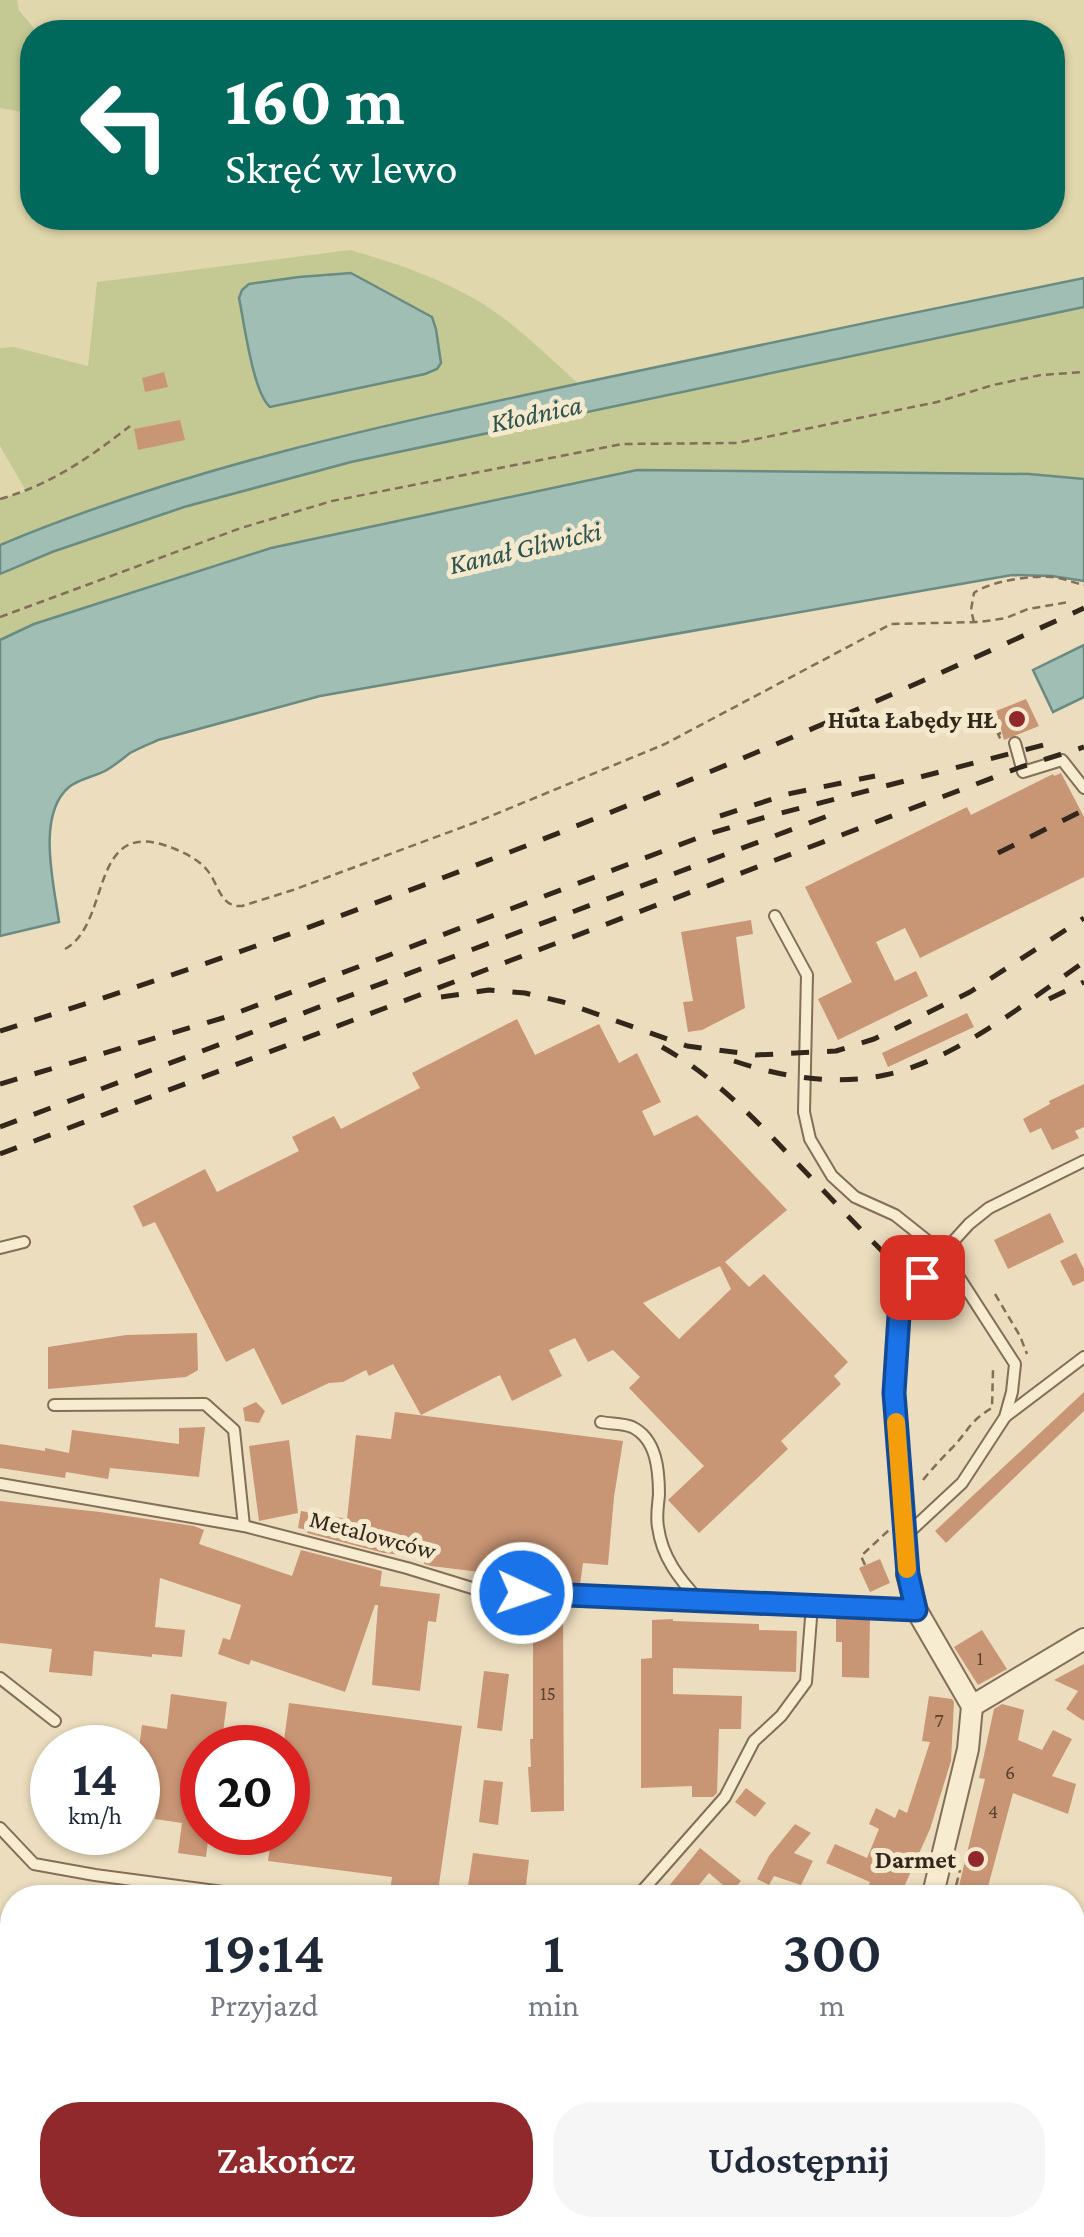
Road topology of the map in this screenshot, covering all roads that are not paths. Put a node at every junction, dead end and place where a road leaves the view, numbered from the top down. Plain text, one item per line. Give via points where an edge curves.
1 (1015, 742) dead end
2 (1084, 788) edge
3 (775, 916) dead end
4 (1084, 1162) edge
5 (24, 1242) dead end
6 (0, 1248) edge
7 (944, 1254) junction
8 (1084, 1358) edge
9 (54, 1405) dead end
10 (1005, 1417) junction
11 (601, 1422) dead end
12 (0, 1484) edge
13 (244, 1526) junction
14 (905, 1536) junction
15 (908, 1574) joint
16 (700, 1601) junction
17 (812, 1605) junction
18 (916, 1610) junction
19 (1084, 1640) edge
20 (0, 1678) edge
21 (972, 1706) junction
22 (55, 1721) dead end
23 (0, 1828) edge
24 (171, 1885) edge
25 (647, 1885) edge
26 (935, 1885) edge

1 - 2 lane via 1023,772 1062,760
3 - 7 lane via 807,975 804,1112 810,1138 832,1176 854,1197 894,1214
4 - 7 lane via 989,1208
5 - 6 lane
7 - 10 lane via 1015,1364
7 - 14 lane via 900,1300 894,1393
8 - 10 lane
9 - 13 lane via 205,1404 234,1430
10 - 14 lane via 962,1483
11 - 16 lane via 644,1434 659,1474 658,1525 666,1557
12 - 13 lane, Metalowców
13 - 16 lane, Metalowców via 485,1592
14 - 15 lane
15 - 18 street
16 - 17 lane, Metalowców
17 - 18 lane, Metalowców
17 - 25 lane via 806,1682 754,1741 725,1796
18 - 21 street
19 - 21 street
20 - 22 lane
21 - 26 street
23 - 24 lane via 34,1864

